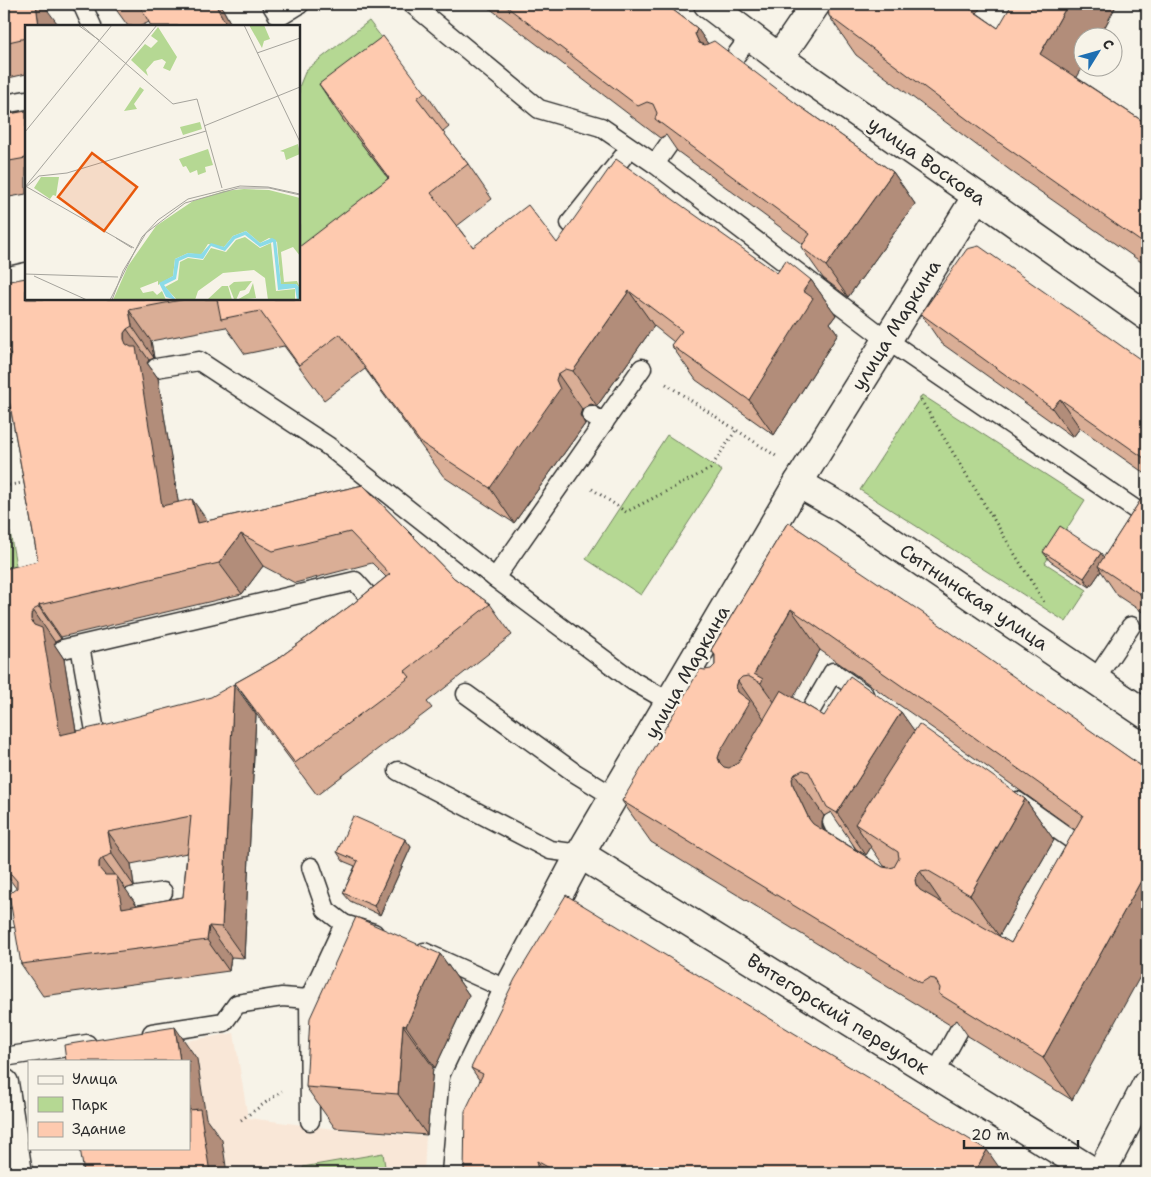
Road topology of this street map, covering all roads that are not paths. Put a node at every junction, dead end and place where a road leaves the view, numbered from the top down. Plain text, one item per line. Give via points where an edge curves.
1 (82, 4) edge
2 (300, 4) edge
3 (412, 4) edge
4 (708, 4) edge
5 (816, 4) edge
6 (276, 16) edge
7 (92, 25) edge
8 (751, 36) junction
9 (779, 58) junction
10 (728, 66) edge
11 (25, 100) edge
12 (4, 104) edge
13 (669, 144) edge
14 (630, 148) junction
15 (655, 164) junction
16 (977, 196) junction
17 (570, 223) edge
18 (25, 272) edge
19 (4, 277) edge
20 (1147, 316) edge
21 (887, 340) junction
22 (156, 368) dead end
23 (642, 368) road end
24 (798, 483) junction
25 (1130, 546) edge
26 (495, 578) junction
27 (367, 624) edge
28 (1131, 626) dead end
29 (80, 646) junction
30 (63, 649) dead end
31 (1095, 680) junction
32 (466, 694) dead end
33 (670, 702) junction
34 (881, 706) edge
35 (1147, 715) edge
36 (782, 732) edge
37 (117, 743) edge
38 (398, 771) dead end
39 (1002, 790) edge
40 (614, 797) junction
41 (832, 822) edge
42 (580, 854) junction
43 (1072, 864) edge
44 (863, 865) edge
45 (310, 867) dead end
46 (163, 892) dead end
47 (131, 897) dead end
48 (29, 915) edge
49 (4, 919) edge
50 (344, 924) junction
51 (387, 937) edge
52 (405, 944) edge
53 (508, 990) junction
54 (309, 999) junction
55 (959, 1030) edge
56 (140, 1035) edge
57 (100, 1042) edge
58 (4, 1057) edge
59 (935, 1074) junction
60 (4, 1083) edge
61 (1147, 1084) edge
62 (310, 1121) edge
63 (18, 1173) edge
64 (456, 1173) edge
65 (1095, 1173) edge
66 (1102, 1173) edge

1 - 7 lane
2 - 6 lane
3 - 14 lane via 539,110 601,128
4 - 8 street, улица Воскова
5 - 9 street
8 - 9 street, улица Воскова
8 - 10 lane
9 - 16 street, улица Воскова
11 - 12 lane
13 - 15 lane
14 - 15 lane
14 - 17 lane
15 - 21 lane
16 - 20 street, улица Воскова
16 - 21 street, улица Маркина
18 - 19 lane
21 - 24 street, улица Маркина
21 - 25 lane via 1142,514
22 - 26 lane via 199,361 328,446
23 - 26 lane via 597,419 569,472
24 - 31 street, Сытнинская улица via 842,508
24 - 33 street, улица Маркина via 694,676
26 - 33 lane via 632,681
27 - 29 lane via 383,612 355,581
28 - 31 lane
29 - 30 lane
29 - 37 lane via 98,748
31 - 35 street, Сытнинская улица
32 - 40 lane via 575,773
33 - 40 street, улица Маркина
34 - 36 lane via 833,672 794,739
38 - 42 lane via 550,850
39 - 43 lane via 1082,847
40 - 42 street, улица Маркина
41 - 44 lane via 848,856
42 - 53 street, улица Маркина
42 - 59 street, Вытегорский переулок
45 - 50 lane via 326,910
46 - 47 lane
48 - 49 lane
50 - 51 lane
50 - 54 lane
52 - 53 lane
53 - 64 street, улица Маркина via 464,1082
54 - 56 lane via 282,997 237,1004 224,1022
54 - 62 lane
55 - 59 lane
57 - 58 lane
59 - 65 street, Вытегорский переулок
60 - 63 street
61 - 66 street

